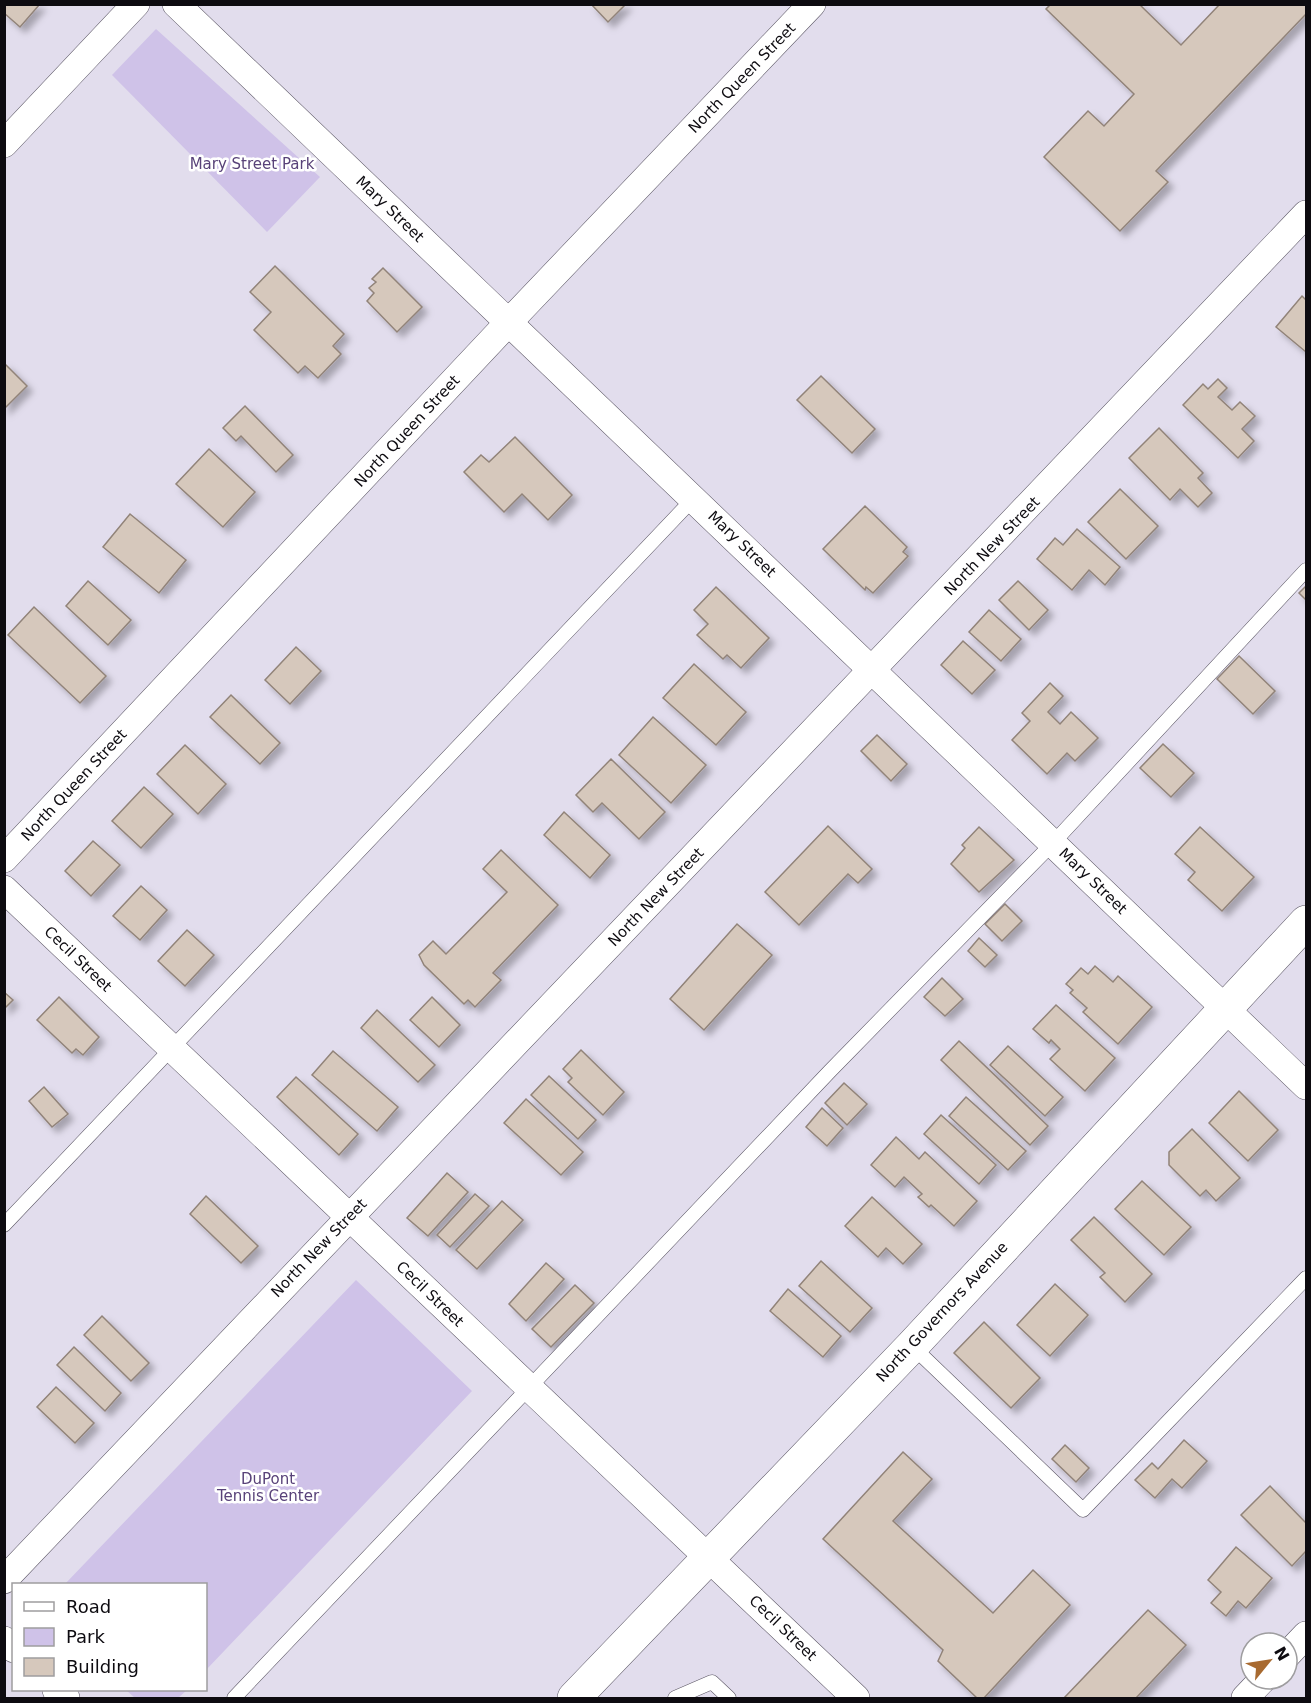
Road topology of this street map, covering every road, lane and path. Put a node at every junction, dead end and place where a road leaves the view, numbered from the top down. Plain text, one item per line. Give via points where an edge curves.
1 (136, 4) edge
2 (176, 4) edge
3 (812, 4) edge
4 (4, 144) edge
5 (1306, 214) edge
6 (508, 323) junction
7 (694, 498) junction
8 (1306, 570) edge
9 (873, 671) junction
10 (1053, 843) junction
11 (4, 859) edge
12 (4, 889) edge
13 (1306, 922) edge
14 (1225, 1007) junction
15 (173, 1048) junction
16 (1306, 1086) edge
17 (349, 1217) junction
18 (4, 1225) edge
19 (1306, 1278) edge
20 (912, 1346) junction
21 (530, 1389) junction
22 (708, 1557) junction
23 (4, 1580) edge
24 (234, 1698) edge
25 (574, 1698) edge
26 (675, 1698) edge
27 (729, 1698) edge
28 (856, 1698) edge

1 - 4 street
2 - 6 street, Mary Street
3 - 6 street, North Queen Street
5 - 9 street, North New Street
6 - 7 street, Mary Street
6 - 11 street, North Queen Street
7 - 9 street, Mary Street
7 - 15 lane
8 - 10 lane
9 - 10 street, Mary Street
9 - 17 street, North New Street
10 - 14 street, Mary Street
10 - 21 lane via 830,1071
12 - 15 street, Cecil Street
13 - 14 main road, North Governors Avenue
14 - 16 street, Mary Street
14 - 20 main road, North Governors Avenue
15 - 17 street, Cecil Street
15 - 18 lane
17 - 21 street, Cecil Street
17 - 23 street, North New Street
19 - 20 lane via 1083,1510
20 - 22 main road, North Governors Avenue
21 - 22 street, Cecil Street
21 - 24 lane
22 - 25 main road, North Governors Avenue
22 - 28 street, Cecil Street
26 - 27 lane via 712,1682

